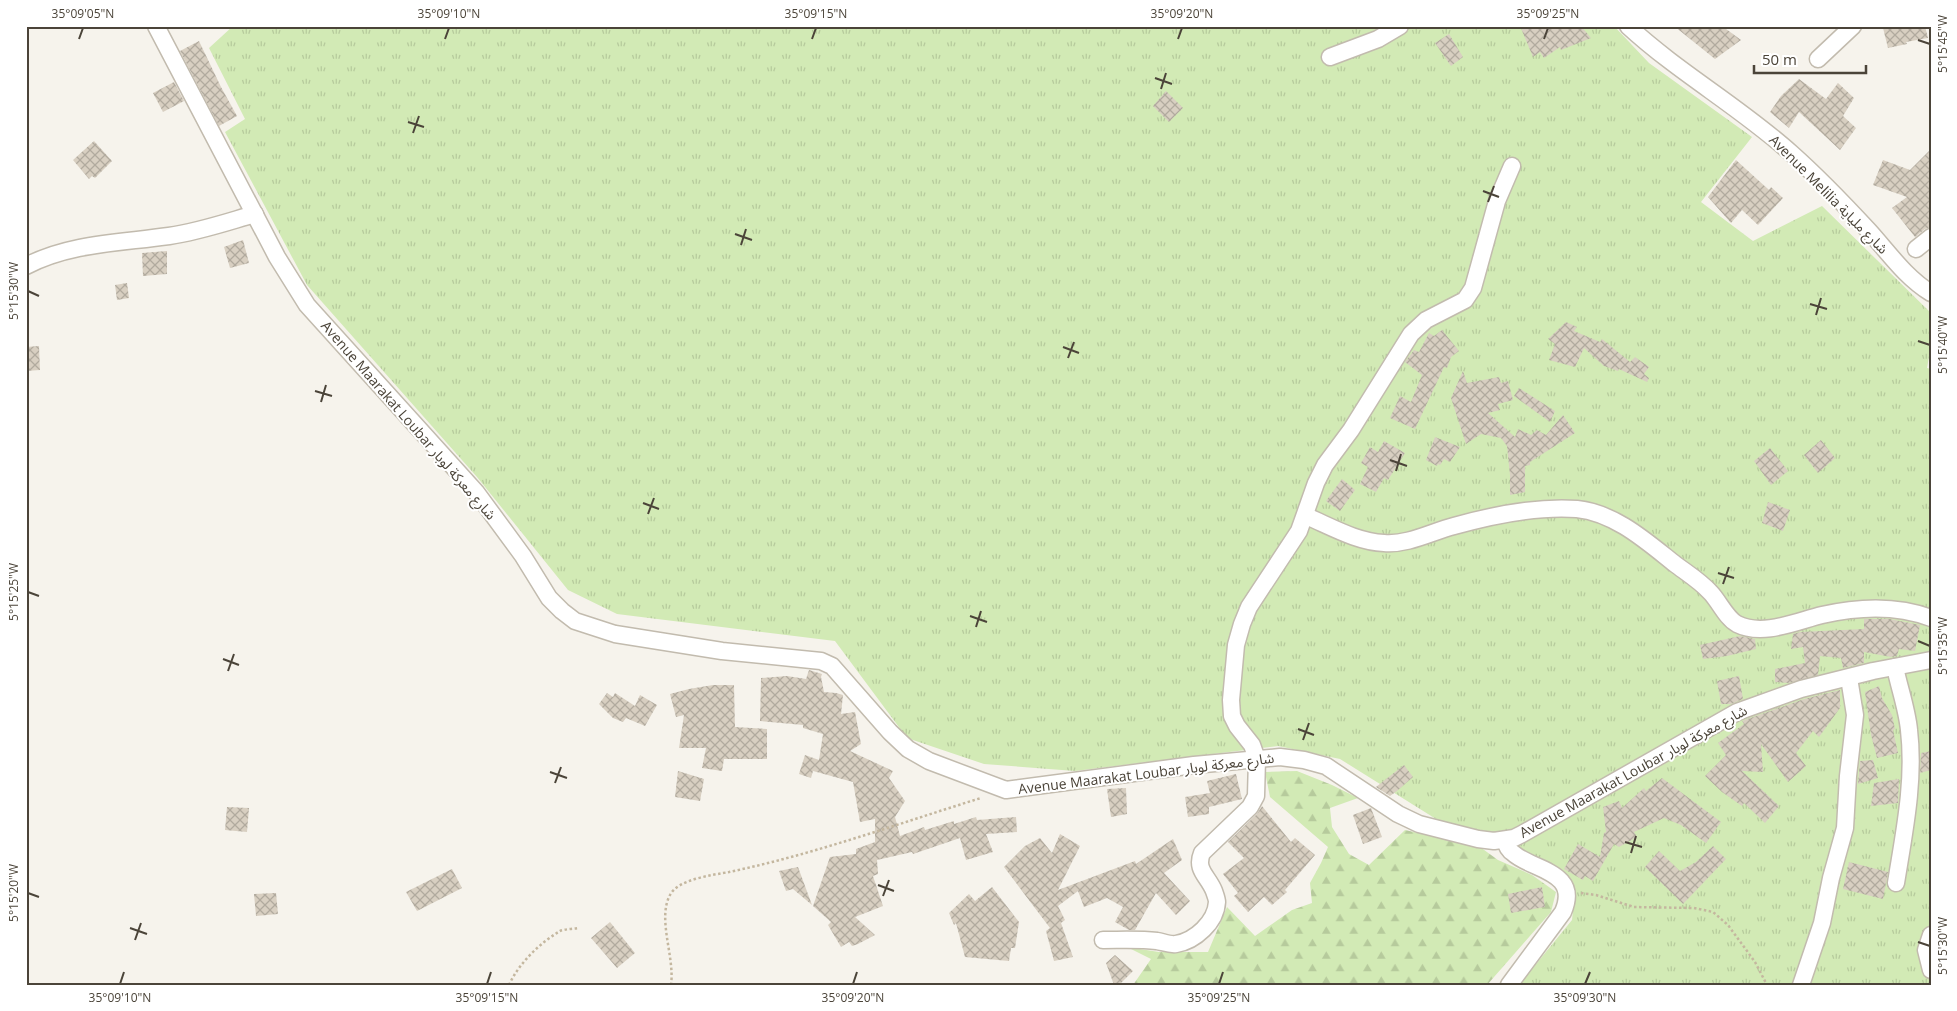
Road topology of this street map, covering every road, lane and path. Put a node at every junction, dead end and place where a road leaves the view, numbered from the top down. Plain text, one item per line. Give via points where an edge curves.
1 (156, 26) edge
2 (1400, 26) edge
3 (1628, 26) edge
4 (1854, 26) edge
5 (1330, 58) dead end
6 (1818, 59) dead end
7 (1512, 166) dead end
8 (255, 214) junction
9 (1931, 237) edge
10 (1916, 249) dead end
11 (26, 266) edge
12 (1931, 293) edge
13 (1306, 516) junction
14 (1931, 618) edge
15 (1931, 660) edge
16 (1895, 667) junction
17 (1849, 678) junction
18 (1257, 759) junction
19 (1006, 790) junction
20 (1505, 840) junction
21 (1896, 883) dead end
22 (1566, 892) junction
23 (579, 928) dead end
24 (1931, 935) edge
25 (1103, 940) dead end
26 (1931, 970) edge
27 (510, 985) edge
28 (671, 985) edge
29 (1509, 985) edge
30 (1767, 985) edge
31 (1802, 985) edge

1 - 8 street, Avenue Maarakat Loubar شارع معركة لوبار
2 - 5 street via 1378,39
3 - 12 street, Avenue Melilia شارع ملياية via 1766,131 1824,184 1920,287
4 - 6 street
7 - 13 street via 1497,202 1473,288 1465,300 1426,320 1411,334 1351,430 1325,465
8 - 11 street via 170,236 58,252
8 - 19 street, Avenue Maarakat Loubar شارع معركة لوبار via 307,305 476,492 549,598 562,611 575,620 615,634 821,661 832,666 908,749 930,761
9 - 10 street
13 - 14 street via 1348,534 1385,544 1504,514 1578,509 1606,516 1655,547 1712,593 1737,624 1765,628 1870,609 1910,612
13 - 18 street via 1292,545 1250,607 1236,645 1232,716 1252,745
15 - 16 street, Avenue Maarakat Loubar شارع معركة لوبار
16 - 17 street, Avenue Maarakat Loubar شارع معركة لوبار
16 - 21 street via 1909,729 1911,773
17 - 20 street, Avenue Maarakat Loubar شارع معركة لوبار via 1787,693 1737,712 1522,834
17 - 31 street via 1855,715 1845,828 1822,923
18 - 19 street, Avenue Maarakat Loubar شارع معركة لوبار
18 - 20 street, Avenue Maarakat Loubar شارع معركة لوبار via 1280,757 1315,763 1337,772 1407,819 1478,839
18 - 25 street via 1256,796 1250,807 1202,853 1199,862 1217,902 1212,918 1202,932 1175,944
19 - 28 path via 871,834 757,866 687,881 671,892 665,907 672,960
20 - 22 street via 1514,855 1553,874
22 - 29 street via 1563,912
22 - 30 path via 1596,894 1634,907 1694,908 1713,912 1728,924
23 - 27 path via 562,930 534,952 514,975
24 - 26 street via 1926,950

